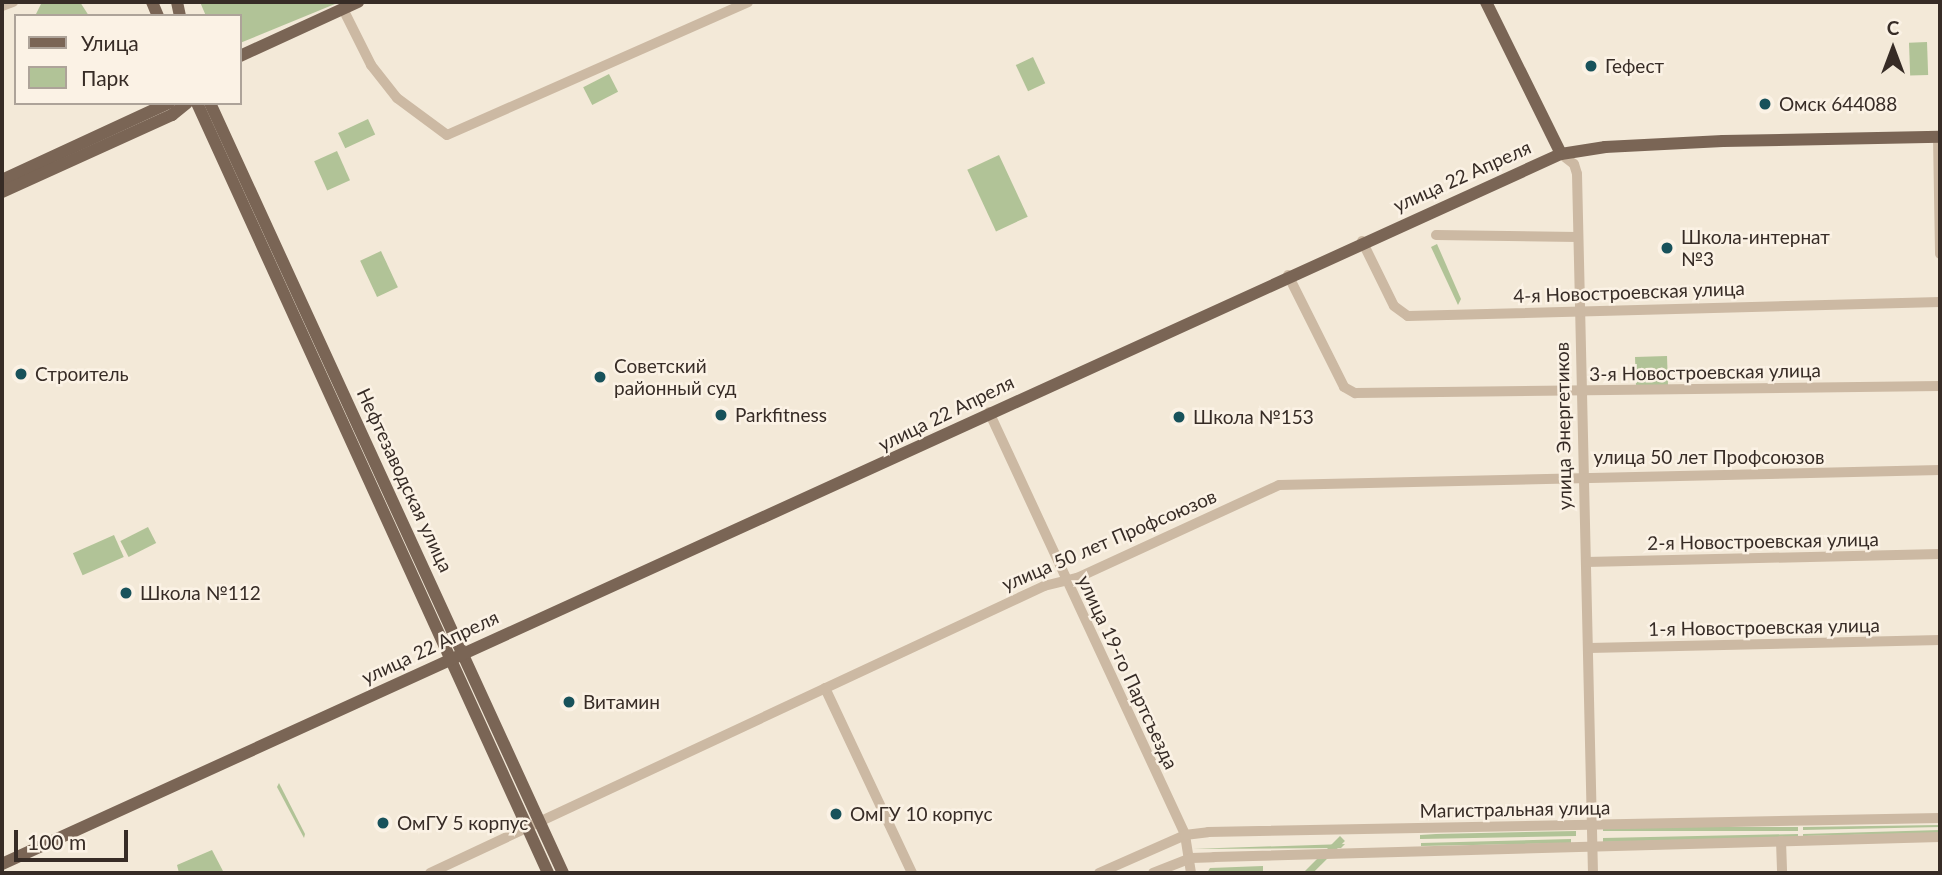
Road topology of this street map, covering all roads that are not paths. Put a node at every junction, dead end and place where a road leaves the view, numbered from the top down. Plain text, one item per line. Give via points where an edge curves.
1 (13, 2) edge
2 (358, 2) edge
3 (748, 2) edge
4 (1486, 2) edge
5 (2, 6) edge
6 (343, 9) junction
7 (242, 55) edge
8 (165, 105) edge
9 (185, 105) edge
10 (198, 105) edge
11 (211, 105) edge
12 (1939, 137) edge
13 (1561, 154) junction
14 (2, 180) edge
15 (2, 192) edge
16 (1436, 235) dead end
17 (1578, 237) junction
18 (1362, 241) junction
19 (1940, 254) edge
20 (1288, 275) junction
21 (1940, 302) edge
22 (1580, 312) junction
23 (1580, 391) junction
24 (1940, 391) edge
25 (989, 412) junction
26 (1940, 470) edge
27 (1583, 476) junction
28 (1940, 554) edge
29 (1586, 562) junction
30 (1065, 579) junction
31 (458, 639) junction
32 (1940, 640) edge
33 (479, 645) junction
34 (1589, 648) junction
35 (449, 653) junction
36 (465, 653) junction
37 (436, 666) junction
38 (472, 668) junction
39 (459, 673) junction
40 (825, 688) junction
41 (1940, 818) edge
42 (534, 825) junction
43 (1591, 825) junction
44 (1185, 835) junction
45 (1940, 836) edge
46 (1781, 841) junction
47 (1592, 846) junction
48 (1191, 858) junction
49 (2, 864) edge
50 (430, 873) edge
51 (548, 873) edge
52 (563, 873) edge
53 (912, 873) edge
54 (1099, 873) edge
55 (1153, 873) edge
56 (1191, 873) edge
57 (1593, 873) edge
58 (1782, 873) edge

1 - 5 street
2 - 6 main road
3 - 6 street via 447,135 397,97 371,65
4 - 13 main road, улица Энергетиков
6 - 7 main road
8 - 14 main road
9 - 15 main road via 172,116
10 - 35 main road, Нефтезаводская улица
11 - 31 main road, Нефтезаводская улица
12 - 13 main road, улица 22 Апреля via 1723,141
12 - 19 street
13 - 17 street, улица Энергетиков via 1574,164 1577,174
13 - 18 main road, улица 22 Апреля
16 - 17 street
17 - 22 street, улица Энергетиков
18 - 20 main road, улица 22 Апреля
18 - 22 street, 4-я Новостроевская улица via 1394,306 1408,316
20 - 23 street, 3-я Новостроевская улица via 1348,391
20 - 25 main road, улица 22 Апреля
21 - 22 street, 4-я Новостроевская улица
22 - 23 street, улица Энергетиков
23 - 24 street, 3-я Новостроевская улица
23 - 27 street, улица Энергетиков
25 - 30 street, улица 19-го Партсъезда
25 - 33 main road, улица 22 Апреля via 847,482
26 - 27 street, улица 50 лет Профсоюзов
27 - 29 street, улица Энергетиков
27 - 30 street, улица 50 лет Профсоюзов via 1285,483 1077,578
28 - 29 street, 2-я Новостроевская улица
29 - 34 street, улица Энергетиков
30 - 40 street, улица 50 лет Профсоюзов
30 - 44 street, улица 19-го Партсъезда
31 - 33 main road
31 - 36 main road, Нефтезаводская улица
32 - 34 street, 1-я Новостроевская улица
33 - 36 main road, улица 22 Апреля
33 - 38 main road
34 - 43 street, улица Энергетиков
35 - 36 main road, улица 22 Апреля
35 - 37 main road, улица 22 Апреля
35 - 39 main road, Нефтезаводская улица
36 - 38 main road, Нефтезаводская улица
37 - 39 main road via 448,665
37 - 49 main road, улица 22 Апреля
38 - 42 main road, Нефтезаводская улица
39 - 42 main road, Нефтезаводская улица
40 - 42 street, улица 50 лет Профсоюзов
40 - 53 street
41 - 43 street, Магистральная улица
42 - 50 street, улица 50 лет Профсоюзов
42 - 51 main road, Нефтезаводская улица
42 - 52 main road, Нефтезаводская улица
43 - 44 street, Магистральная улица
43 - 47 street, улица Энергетиков
44 - 48 street, улица 19-го Партсъезда
44 - 54 street, Магистральная улица
45 - 46 street, Магистральная улица
46 - 47 street, Магистральная улица
46 - 58 street
47 - 48 street, Магистральная улица
47 - 57 street, улица Энергетиков
48 - 55 street, Магистральная улица
48 - 56 street, улица 19-го Партсъезда

